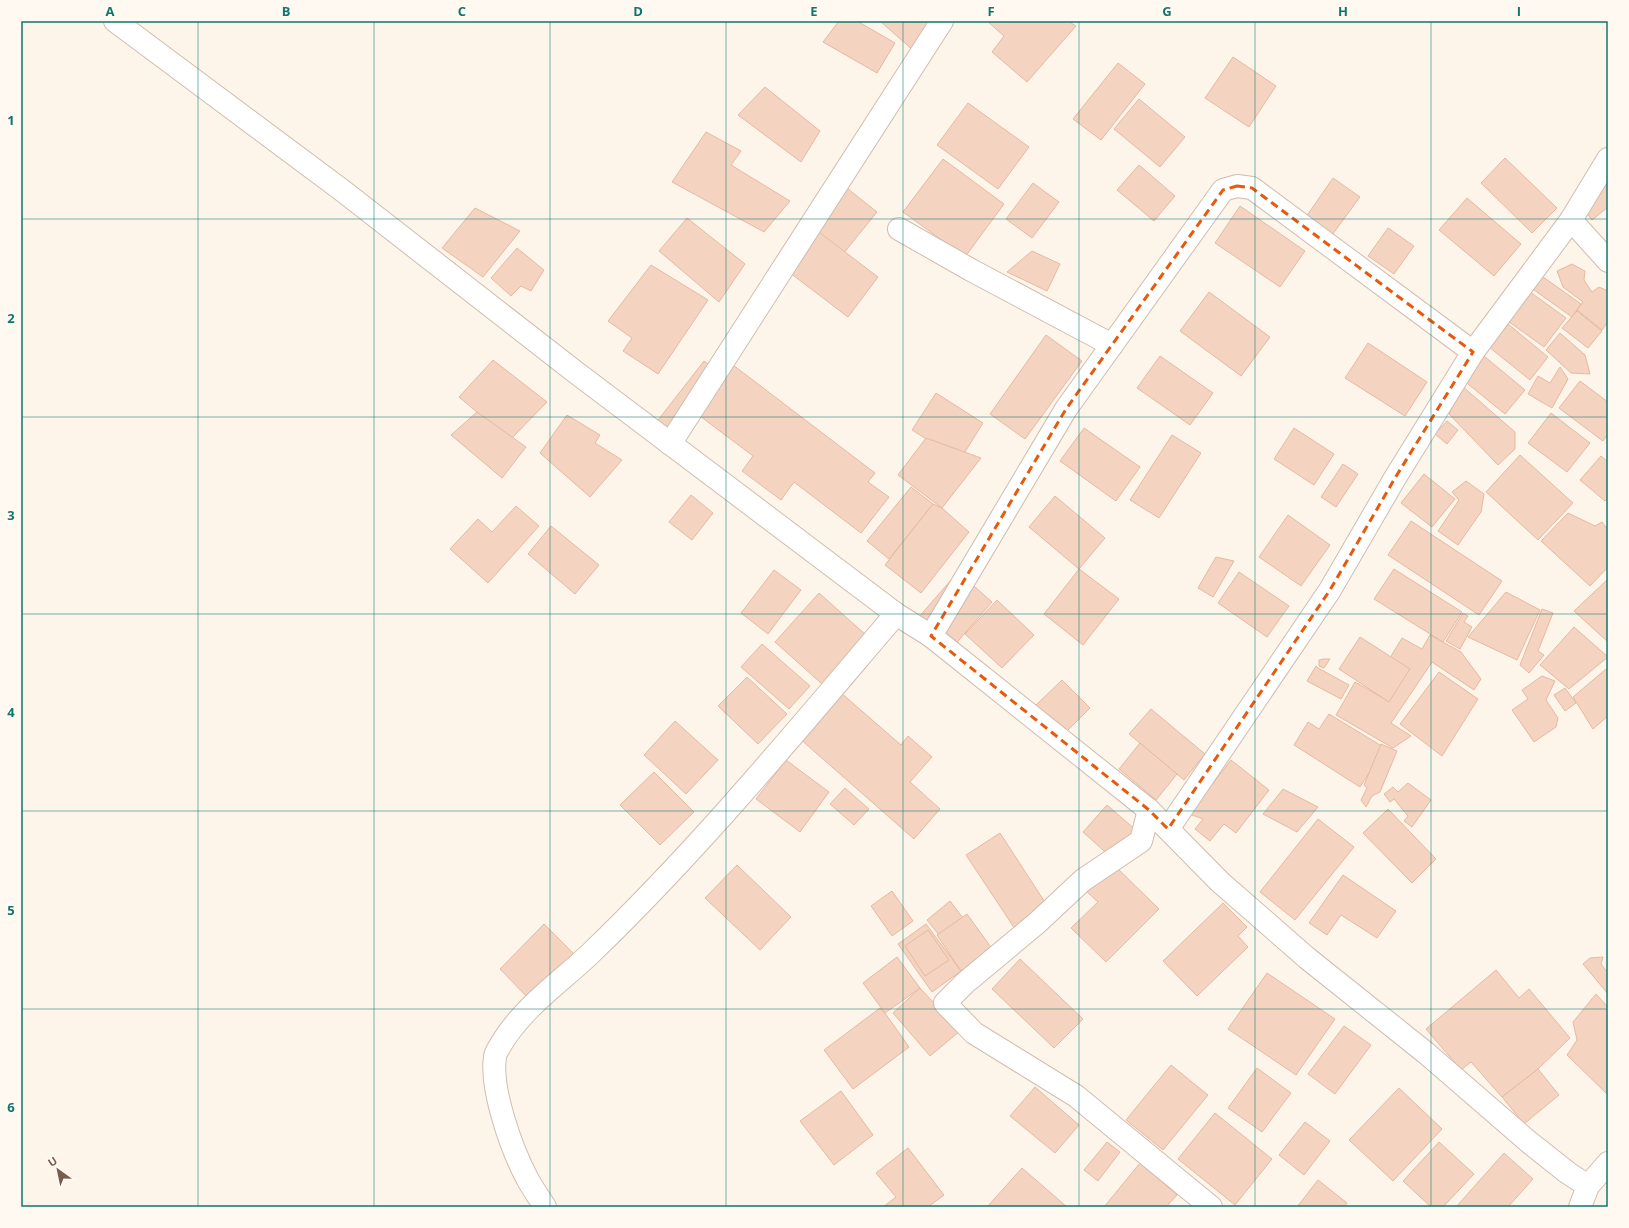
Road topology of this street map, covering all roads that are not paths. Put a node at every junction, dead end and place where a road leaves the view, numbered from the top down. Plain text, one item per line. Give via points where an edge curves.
1 (115, 21) edge
2 (942, 21) edge
3 (1608, 160) edge
4 (1571, 220) junction
5 (899, 229) dead end
6 (1608, 261) edge
7 (1112, 345) junction
8 (1473, 352) junction
9 (670, 444) junction
10 (896, 614) junction
11 (932, 636) junction
12 (1149, 810) junction
13 (1168, 829) junction
14 (1608, 1163) edge
15 (1588, 1186) junction
16 (545, 1207) edge
17 (1211, 1207) edge
18 (1580, 1207) edge

1 - 9 street via 343,191
2 - 9 street
3 - 4 street
4 - 6 street
4 - 8 street
5 - 7 street
7 - 8 street via 1223,190 1237,186 1252,188
7 - 11 street via 1066,409
8 - 13 street via 1330,590
9 - 10 street
10 - 11 street
10 - 16 street via 765,768 690,850 592,952 534,1003 508,1033 495,1056 495,1081 506,1126 526,1177
11 - 12 street
12 - 13 street
12 - 17 street via 1141,841 1083,880 945,1003 974,1033 1076,1096
13 - 15 street via 1220,882 1307,958 1426,1053 1530,1143
14 - 15 street
15 - 18 street

